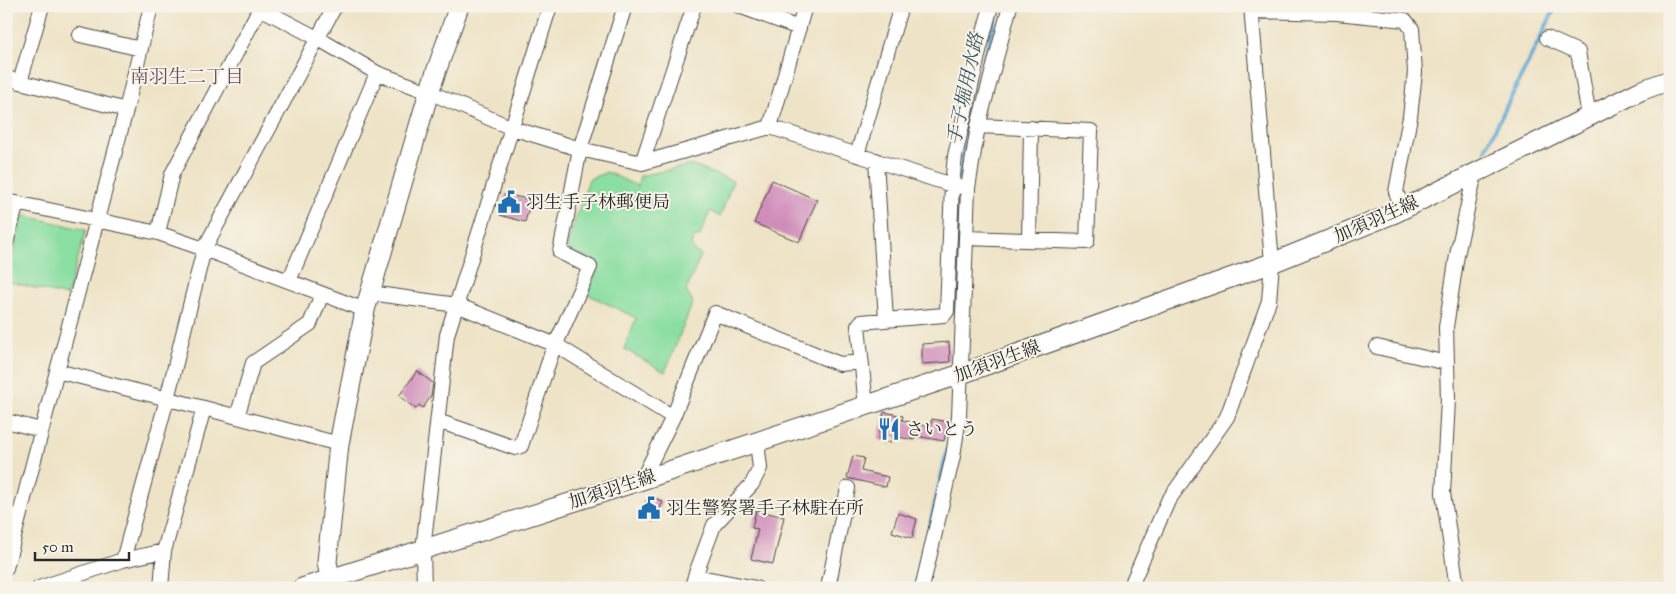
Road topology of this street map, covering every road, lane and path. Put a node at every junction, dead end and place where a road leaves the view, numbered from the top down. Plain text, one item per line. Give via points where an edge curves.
1 (42, 6) edge
2 (151, 6) edge
3 (335, 6) edge
4 (459, 6) edge
5 (550, 6) edge
6 (625, 6) edge
7 (694, 6) edge
8 (739, 6) edge
9 (805, 6) edge
10 (901, 6) edge
11 (991, 6) edge
12 (1010, 6) edge
13 (1251, 8) edge
14 (799, 28) junction
15 (80, 35) dead end
16 (1547, 38) dead end
17 (319, 39) junction
18 (141, 50) junction
19 (377, 73) junction
20 (13, 80) edge
21 (1670, 80) edge
22 (429, 92) junction
23 (126, 110) junction
24 (1589, 116) junction
25 (978, 126) junction
26 (512, 128) junction
27 (770, 128) junction
28 (1032, 128) junction
29 (580, 149) junction
30 (857, 155) junction
31 (876, 160) junction
32 (642, 163) junction
33 (1475, 173) junction
34 (952, 185) junction
35 (968, 188) junction
36 (12, 202) edge
37 (1403, 209) junction
38 (97, 221) junction
39 (158, 234) junction
40 (966, 238) junction
41 (1029, 240) junction
42 (6, 244) edge
43 (204, 249) junction
44 (1272, 263) junction
45 (289, 281) junction
46 (322, 294) junction
47 (367, 301) junction
48 (457, 305) junction
49 (886, 320) junction
50 (556, 346) junction
51 (1377, 347) dead end
52 (861, 362) junction
53 (1447, 363) junction
54 (57, 371) junction
55 (961, 374) junction
56 (167, 399) junction
57 (868, 405) junction
58 (204, 408) junction
59 (237, 417) junction
60 (673, 417) junction
61 (6, 421) edge
62 (438, 421) junction
63 (41, 430) junction
64 (757, 442) junction
65 (339, 444) junction
66 (642, 480) junction
67 (848, 488) dead end
68 (423, 550) junction
69 (164, 551) junction
70 (123, 560) junction
71 (6, 568) edge
72 (330, 578) junction
73 (694, 582) edge
74 (39, 588) edge
75 (161, 588) edge
76 (302, 588) edge
77 (424, 588) edge
78 (756, 588) edge
79 (828, 588) edge
80 (922, 588) edge
81 (1132, 588) edge
82 (1457, 588) edge

1 - 20 street
2 - 18 street
3 - 17 street
4 - 22 main road
5 - 26 street
6 - 29 street
7 - 32 street
8 - 14 street
9 - 14 street
10 - 30 street
11 - 34 street via 959,137
12 - 25 street
13 - 37 street via 1405,20 1412,29 1415,72 1396,192
13 - 44 street
14 - 27 street
15 - 18 street
16 - 24 street via 1578,52
17 - 19 street
17 - 39 street via 260,8 172,174
17 - 43 street
18 - 23 street
19 - 22 street
19 - 45 street
20 - 23 street
21 - 24 main road, 加須羽生線
22 - 26 street
22 - 47 main road
23 - 38 street
24 - 33 main road, 加須羽生線
25 - 28 street
25 - 35 street
26 - 29 street
26 - 48 street
27 - 30 street
27 - 32 street
28 - 41 street
28 - 41 street via 1091,131 1087,242
29 - 32 street
29 - 50 street via 560,252 590,266
30 - 31 street
31 - 34 street
31 - 49 street
33 - 37 main road, 加須羽生線
33 - 53 street via 1457,255 1446,327
34 - 35 street
34 - 49 street via 947,311 944,315
35 - 40 street
36 - 38 street
36 - 42 street
37 - 44 main road, 加須羽生線
38 - 39 street
38 - 54 street
39 - 43 street
40 - 41 street
40 - 55 street
43 - 45 street
43 - 56 street
44 - 55 main road, 加須羽生線
44 - 81 street via 1269,301 1226,417 1168,501
45 - 46 street
46 - 47 street
46 - 59 street via 310,324 253,362
47 - 48 street
47 - 65 main road
48 - 50 street
48 - 62 street via 447,335
49 - 52 street via 861,322 858,326
50 - 60 street
50 - 62 street via 520,446 515,448
51 - 53 street
52 - 57 street
52 - 60 street via 840,364 715,312
53 - 82 street via 1443,493
54 - 56 street
54 - 63 street
55 - 57 main road, 加須羽生線
55 - 80 street via 953,456
56 - 58 street
56 - 70 street
57 - 64 main road, 加須羽生線
58 - 59 street
58 - 69 street
59 - 65 street
60 - 66 street
61 - 63 street
62 - 68 street
63 - 71 street
64 - 66 main road, 加須羽生線
64 - 73 street via 760,468 752,484 714,525
65 - 72 main road via 327,562
66 - 68 main road, 加須羽生線
67 - 79 street
68 - 72 main road, 加須羽生線
68 - 77 street
69 - 70 street
69 - 75 street
70 - 74 street
72 - 76 main road, 加須羽生線
73 - 78 street

